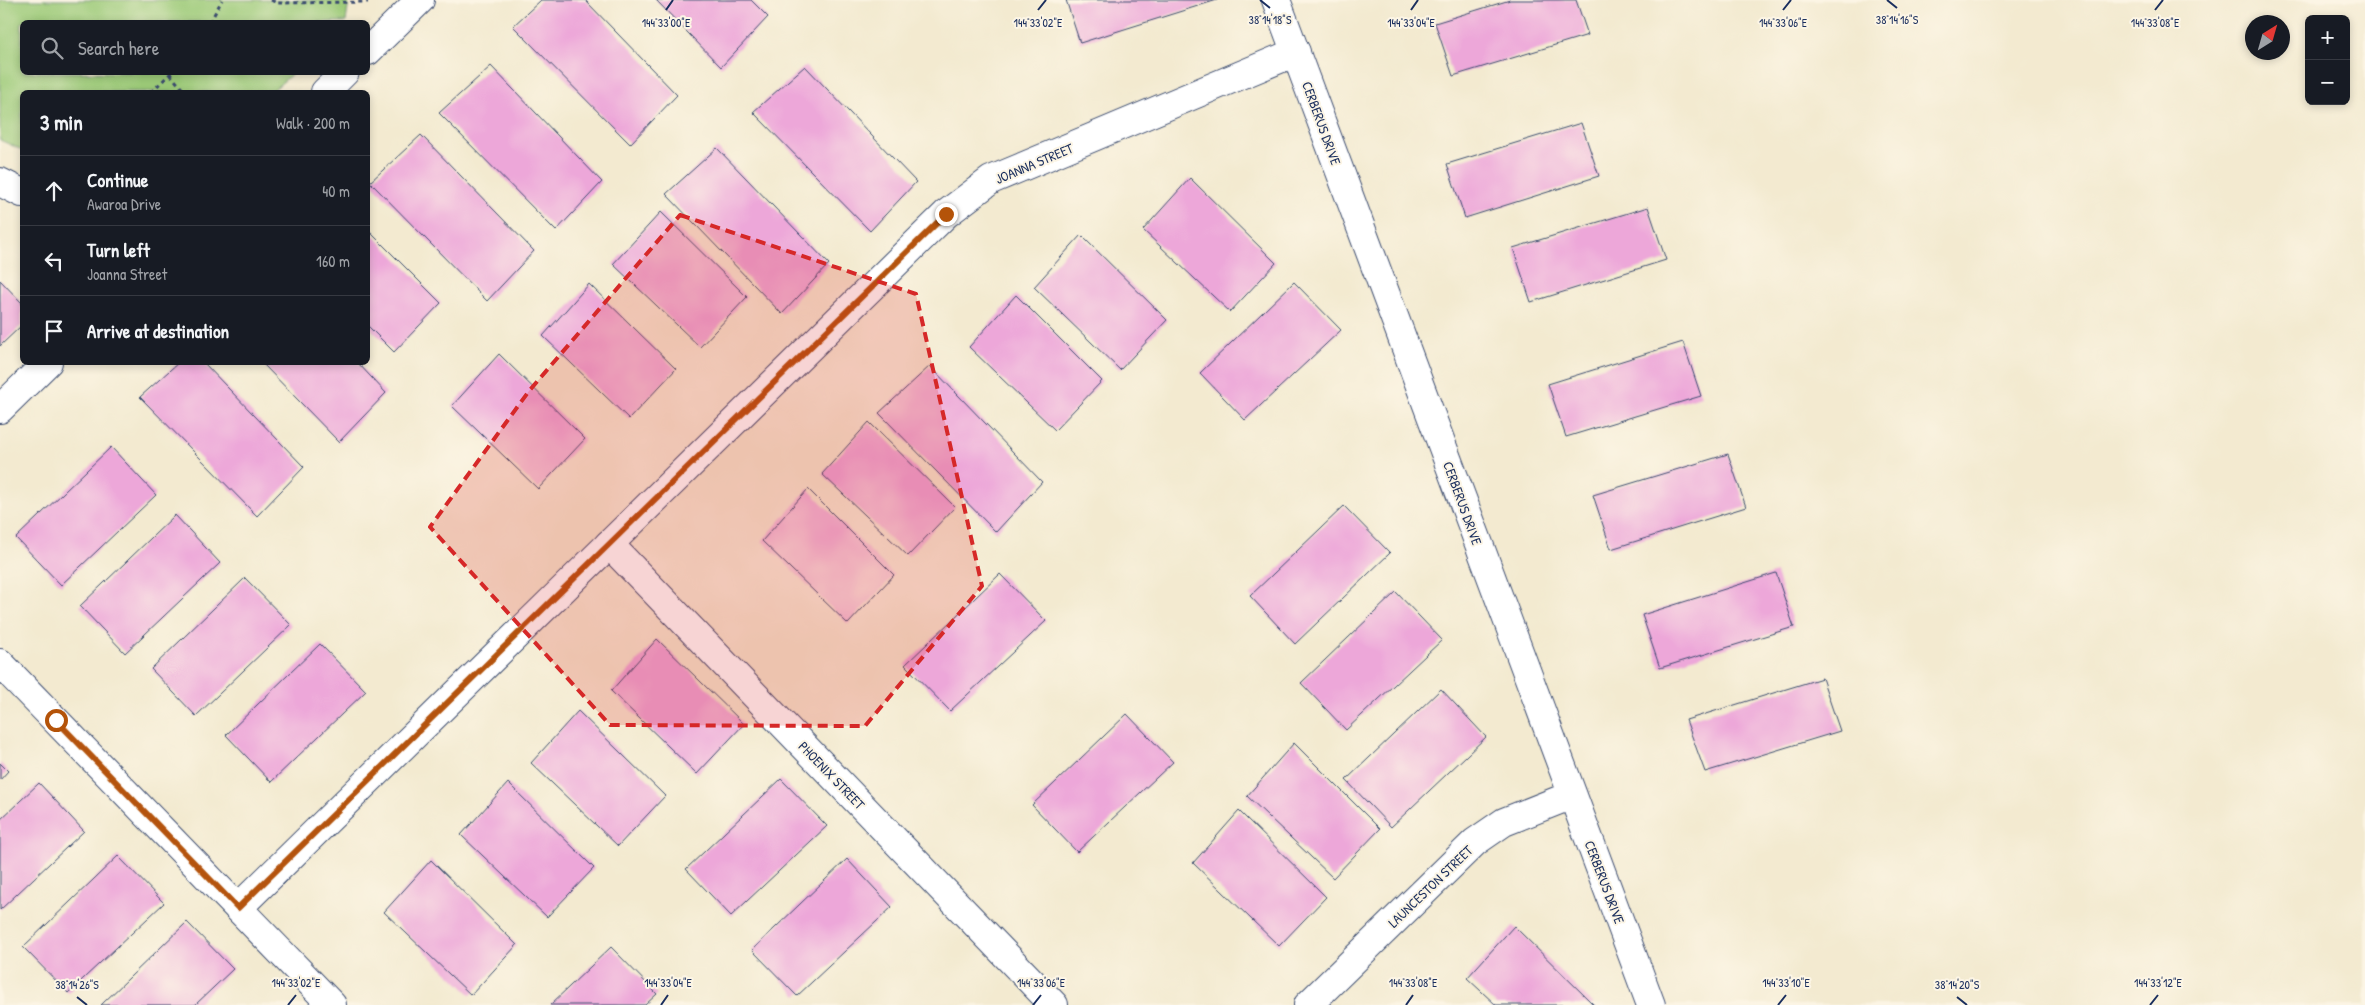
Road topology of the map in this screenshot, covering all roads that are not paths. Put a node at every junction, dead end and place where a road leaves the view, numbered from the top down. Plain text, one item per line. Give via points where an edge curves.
1 (418, 0) edge
2 (1276, 0) edge
3 (370, 49) edge
4 (1296, 52) junction
5 (343, 75) edge
6 (327, 90) edge
7 (0, 182) edge
8 (20, 192) edge
9 (45, 365) edge
10 (0, 409) edge
11 (609, 544) junction
12 (0, 663) edge
13 (1572, 795) junction
14 (238, 908) junction
15 (332, 1005) edge
16 (1054, 1005) edge
17 (1308, 1005) edge
18 (1650, 1005) edge

1 - 3 street
2 - 4 street, CERBERUS DRIVE
4 - 11 street, JOANNA STREET via 991,180 946,214
4 - 13 street, CERBERUS DRIVE
5 - 6 street
7 - 8 street
9 - 10 street
11 - 14 street, JOANNA STREET
11 - 16 street, PHOENIX STREET
12 - 14 street
13 - 17 street, LAUNCESTON STREET via 1504,822 1475,842
13 - 18 street, CERBERUS DRIVE
14 - 15 street

